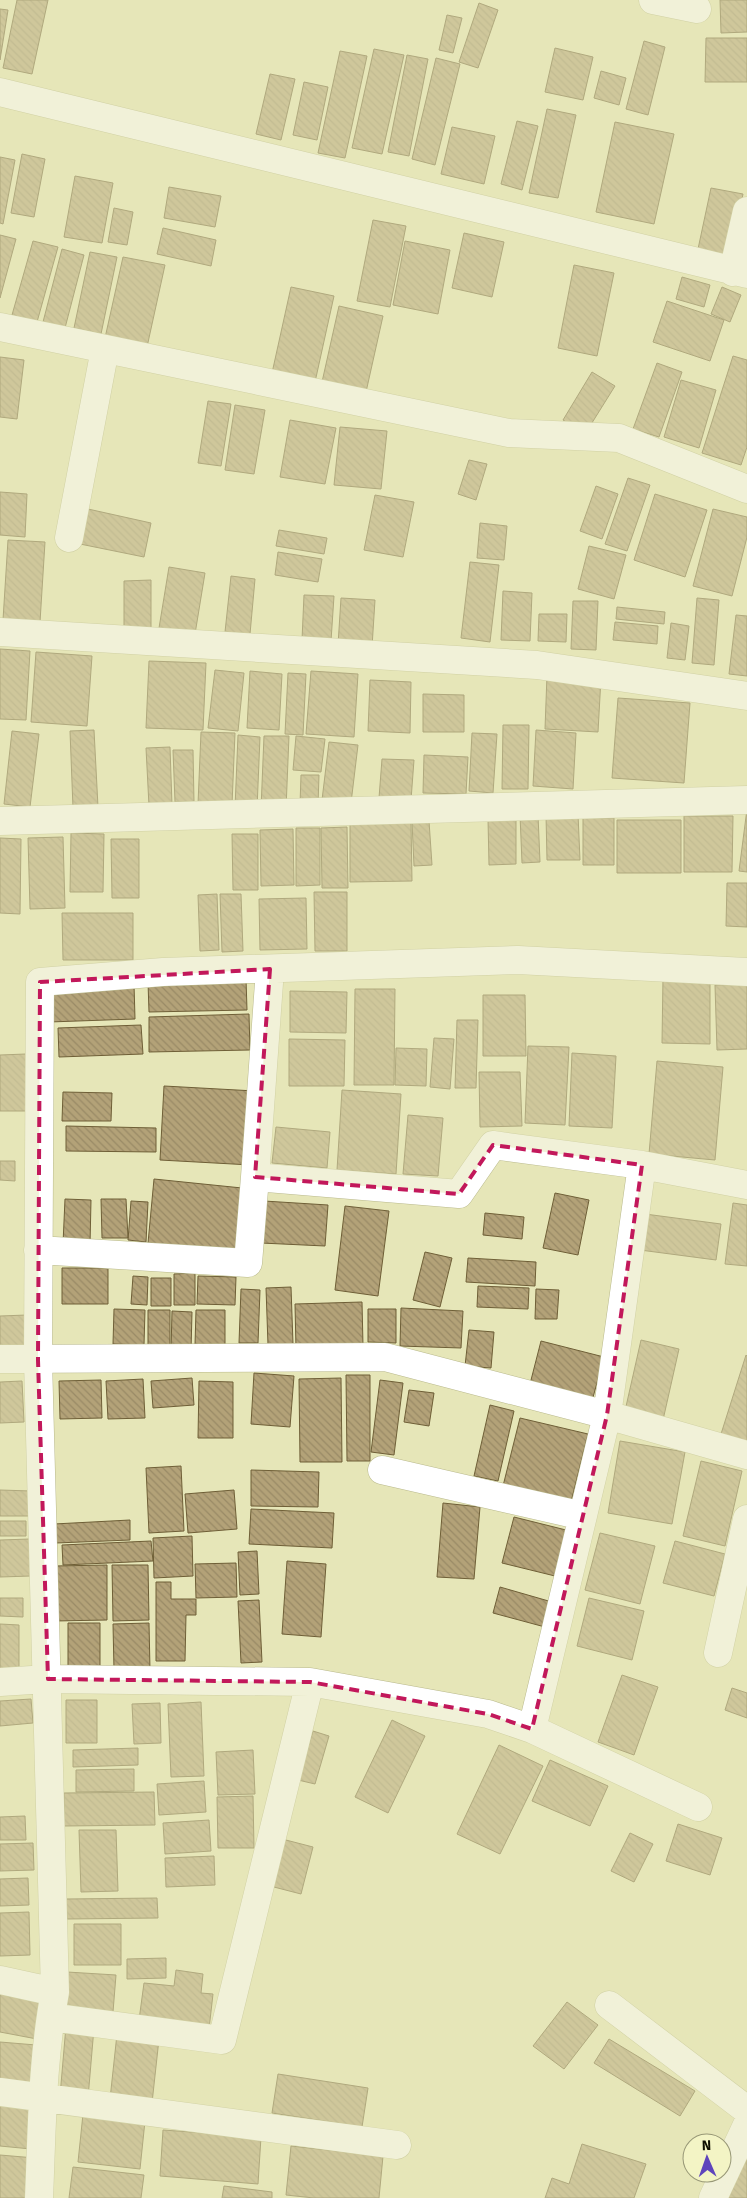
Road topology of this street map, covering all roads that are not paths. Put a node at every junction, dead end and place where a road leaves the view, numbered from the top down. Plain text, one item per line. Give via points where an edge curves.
1 (653, 0) edge
2 (697, 9) dead end
3 (0, 92) edge
4 (747, 211) edge
5 (740, 273) edge
6 (0, 327) edge
7 (105, 349) junction
8 (747, 489) edge
9 (69, 538) dead end
10 (0, 632) edge
11 (747, 696) edge
12 (747, 800) edge
13 (0, 821) edge
14 (270, 969) junction
15 (747, 972) edge
16 (642, 1165) junction
17 (255, 1177) junction
18 (747, 1185) edge
19 (38, 1250) junction
20 (0, 1359) edge
21 (38, 1360) junction
22 (607, 1415) junction
23 (747, 1455) edge
24 (382, 1470) dead end
25 (583, 1516) junction
26 (747, 1519) edge
27 (718, 1653) dead end
28 (48, 1679) junction
29 (0, 1682) edge
30 (310, 1682) junction
31 (532, 1729) junction
32 (698, 1807) dead end
33 (0, 1980) edge
34 (53, 2004) junction
35 (608, 2005) dead end
36 (0, 2092) edge
37 (44, 2099) junction
38 (747, 2110) edge
39 (747, 2125) edge
40 (397, 2145) dead end
41 (39, 2198) edge
42 (713, 2198) edge

1 - 2 street
3 - 5 street
4 - 5 street
6 - 7 street
7 - 8 street via 509,433 619,438
7 - 9 street
10 - 11 street via 537,665
12 - 13 street
14 - 15 street via 518,960
14 - 17 street
14 - 19 street via 163,972 40,982
16 - 17 street via 493,1145 459,1194
16 - 18 street
16 - 22 street
17 - 19 street via 248,1263
19 - 21 street
20 - 21 street
21 - 22 street via 385,1357
21 - 28 street
22 - 23 street
22 - 25 street
24 - 25 street
25 - 31 street
26 - 27 street
28 - 29 street
28 - 30 street
28 - 34 street
30 - 31 street via 488,1714
30 - 34 street via 222,2040
31 - 32 street
33 - 34 street
34 - 37 street
35 - 38 street
36 - 37 street
37 - 40 street
37 - 41 street
39 - 42 street

